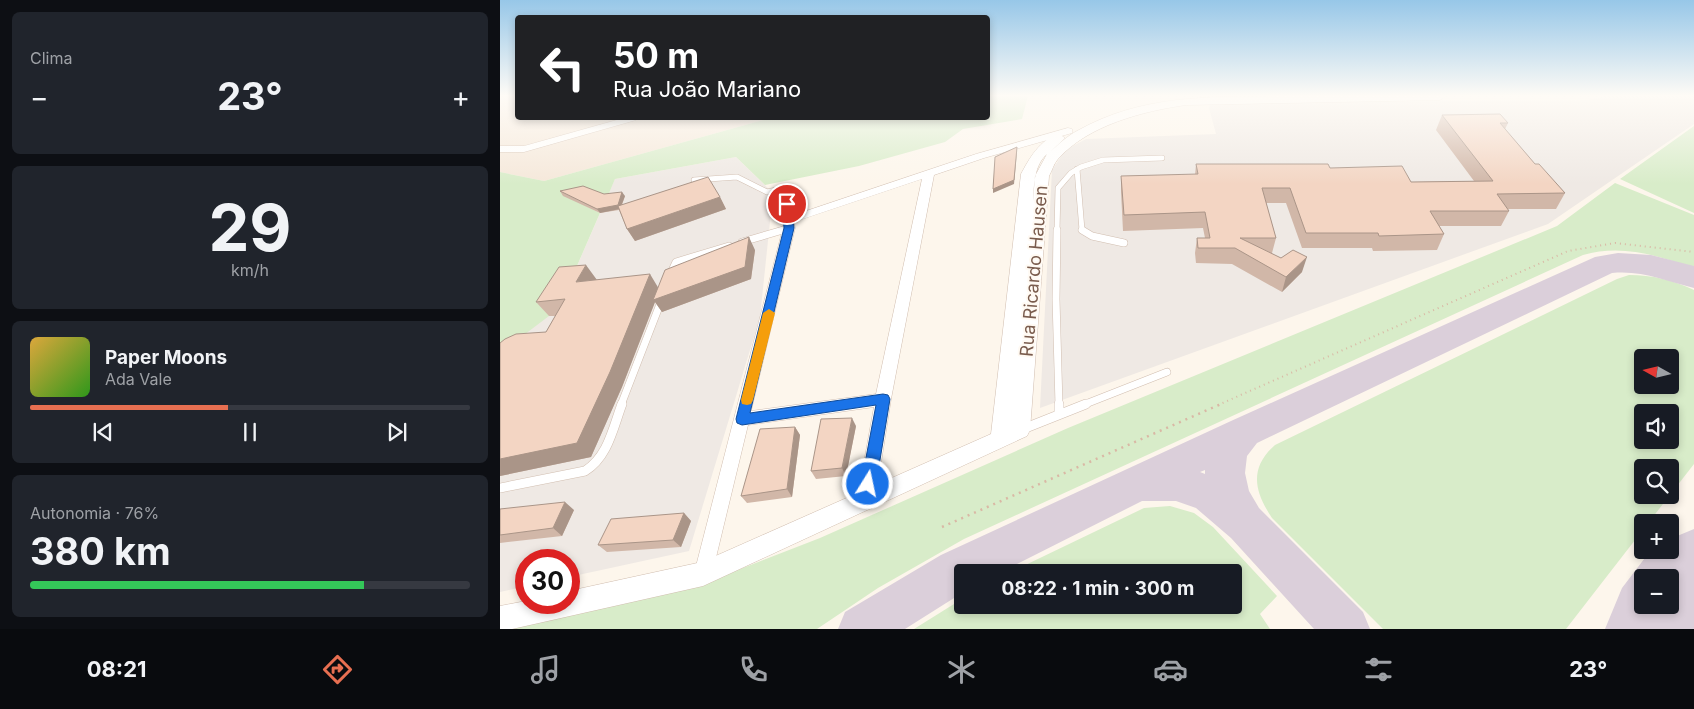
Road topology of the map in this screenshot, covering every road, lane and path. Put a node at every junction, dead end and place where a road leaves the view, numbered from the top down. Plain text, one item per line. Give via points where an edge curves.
1 (599, 125) edge
2 (1078, 125) edge
3 (1099, 125) edge
4 (1068, 130) junction
5 (1012, 147) junction
6 (500, 149) edge
7 (1038, 155) junction
8 (1162, 158) dead end
9 (1077, 169) junction
10 (929, 172) junction
11 (694, 180) edge
12 (785, 188) joint
13 (789, 224) junction
14 (1124, 243) dead end
15 (1694, 252) edge
16 (668, 283) edge
17 (664, 292) edge
18 (1167, 372) dead end
19 (883, 399) junction
20 (1059, 413) junction
21 (742, 419) junction
22 (1020, 430) junction
23 (1001, 438) junction
24 (500, 488) edge
25 (866, 501) junction
26 (942, 527) dead end
27 (703, 574) junction
28 (500, 619) edge

1 - 6 street via 524,149
2 - 4 street, Rua Ricardo Hausen
3 - 22 street, Rua Ricardo Hausen via 1080,134 1052,157 1042,176
4 - 5 street
4 - 7 street, Rua Ricardo Hausen
5 - 7 street via 1026,146 1036,150
5 - 10 street
7 - 23 street, Rua Ricardo Hausen via 1028,174
8 - 9 lane via 1114,159
9 - 14 lane via 1082,230 1092,236
9 - 20 lane via 1058,188 1057,196
10 - 13 street
10 - 19 street
11 - 12 lane via 737,177 767,192
12 - 13 street
13 - 16 lane via 676,262
13 - 21 street
15 - 26 path via 1614,243 1568,251
17 - 24 lane via 602,456 596,464 585,471
18 - 20 lane
19 - 21 street
19 - 25 street
20 - 22 lane
21 - 27 street
22 - 23 street
23 - 25 street
25 - 27 street
27 - 28 street

